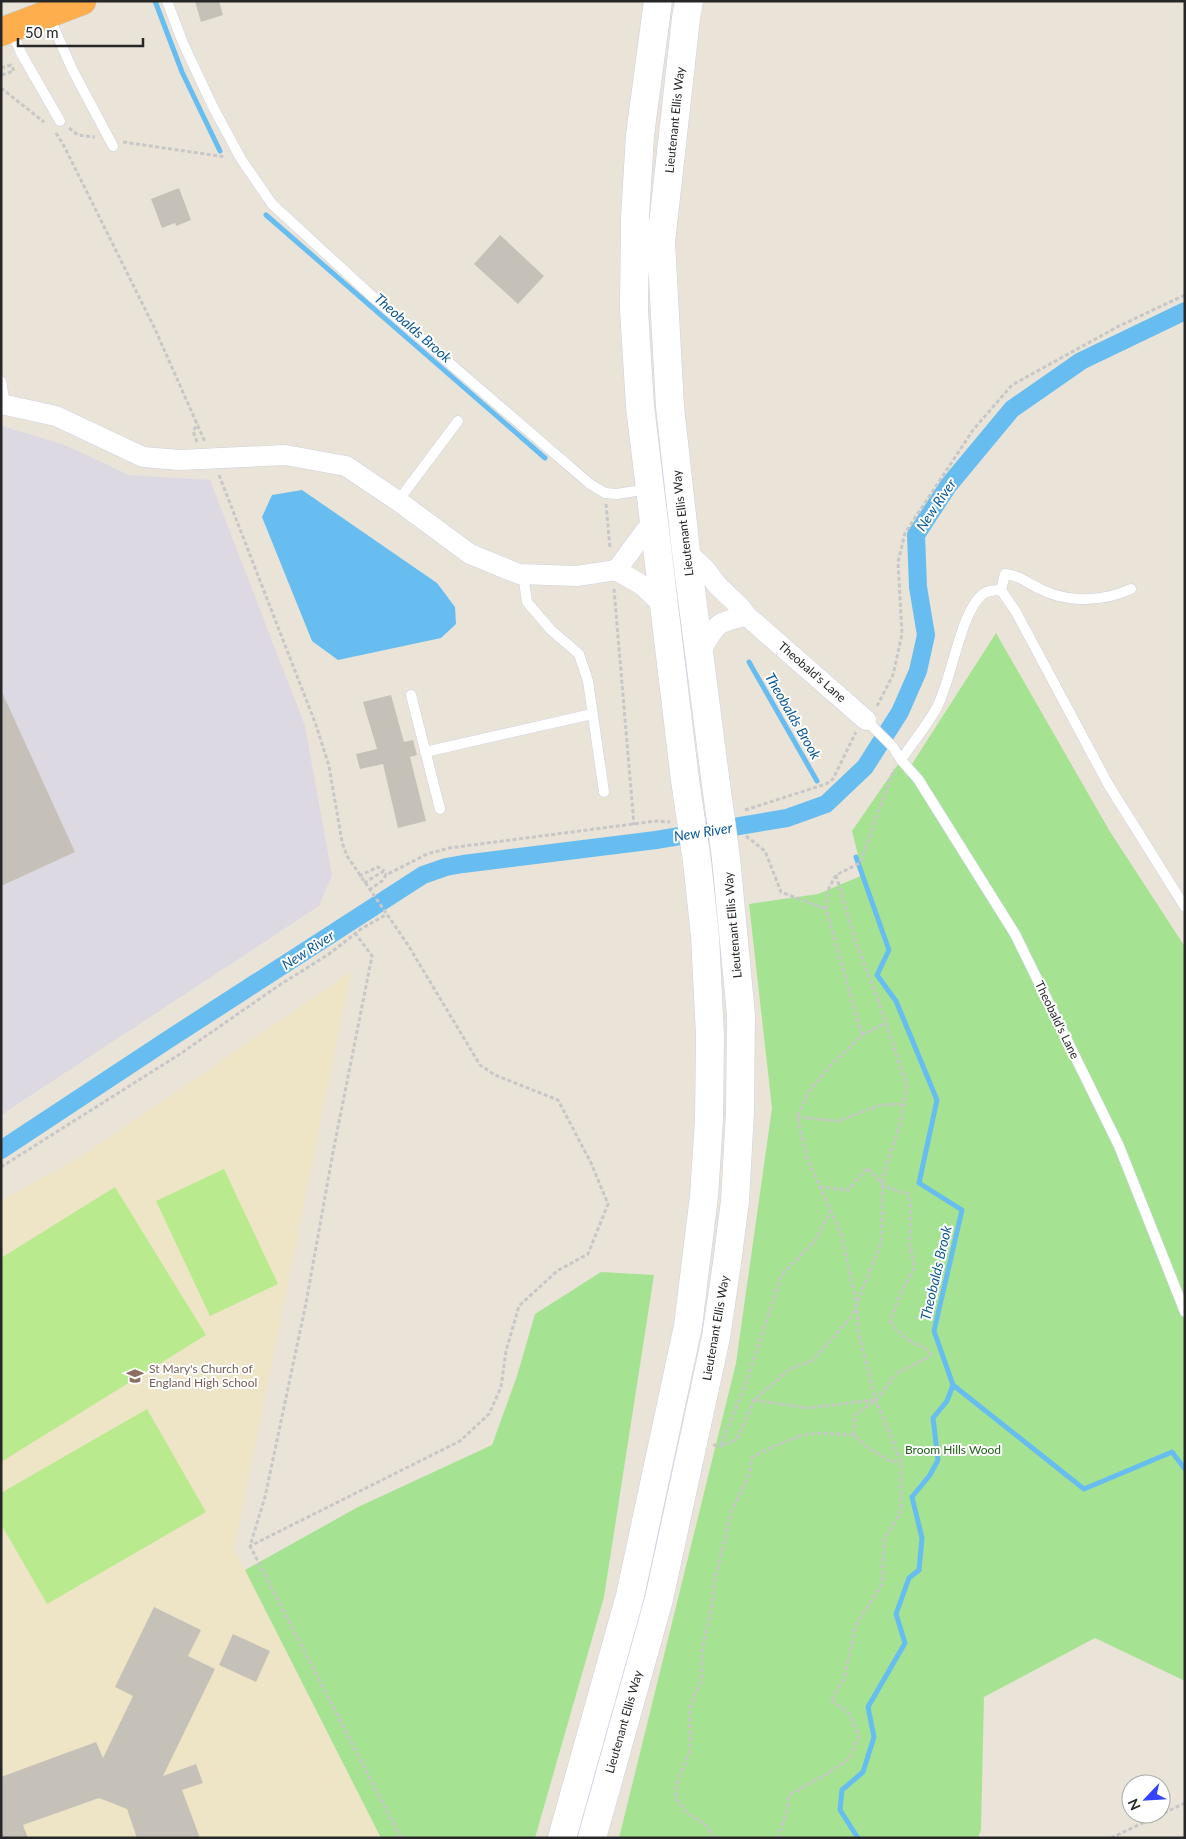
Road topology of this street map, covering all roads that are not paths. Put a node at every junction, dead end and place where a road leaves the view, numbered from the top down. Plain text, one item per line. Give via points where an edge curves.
1 (82, 1) edge
2 (167, 1) edge
3 (658, 1) edge
4 (689, 1) edge
5 (48, 14) junction
6 (6, 31) edge
7 (60, 121) road end
8 (111, 143) road end
9 (1, 381) edge
10 (3, 404) edge
11 (458, 421) dead end
12 (649, 488) junction
13 (398, 501) junction
14 (653, 522) junction
15 (686, 551) junction
16 (614, 570) junction
17 (523, 574) junction
18 (1131, 589) dead end
19 (1001, 590) junction
20 (664, 605) junction
21 (747, 616) junction
22 (700, 652) junction
23 (411, 695) dead end
24 (592, 714) junction
25 (872, 721) joint
26 (425, 752) junction
27 (901, 760) junction
28 (604, 792) dead end
29 (440, 809) dead end
30 (1185, 907) edge
31 (1185, 1312) edge
32 (562, 1838) edge
33 (592, 1838) edge

1 - 5 highway
2 - 12 lane via 212,105 241,159 272,204 374,298 590,484 605,493 617,494
3 - 12 main road via 640,136 635,217 634,310
4 - 15 main road, Lieutenant Ellis Way via 661,242 670,407
5 - 6 highway
5 - 8 lane via 72,69
6 - 7 lane
9 - 10 lane
10 - 13 street via 56,416 143,457 180,460 285,455 346,466
11 - 13 lane
12 - 14 main road
13 - 17 street via 470,554
14 - 16 street
14 - 20 main road
15 - 21 street, Theobald's Lane
15 - 22 main road, Lieutenant Ellis Way
16 - 17 street via 577,576
16 - 20 street via 642,585
17 - 24 lane via 527,602 551,630 579,654 588,681
18 - 19 lane via 1100,599 1076,599 1041,590 1015,575 1005,574
19 - 27 lane via 984,593 969,613 936,710
19 - 30 lane via 1108,784
20 - 32 main road, bridge via 705,936 710,1036 704,1196 688,1326 630,1596
21 - 22 street via 717,624
21 - 25 street, Theobald's Lane
22 - 33 main road, Lieutenant Ellis Way, bridge via 726,858 741,1015 735,1201 716,1337 659,1599
23 - 26 lane
24 - 26 lane
24 - 28 lane
25 - 27 lane, Theobald's Lane
26 - 29 lane
27 - 31 lane, Theobald's Lane via 918,779 1015,934 1119,1146

